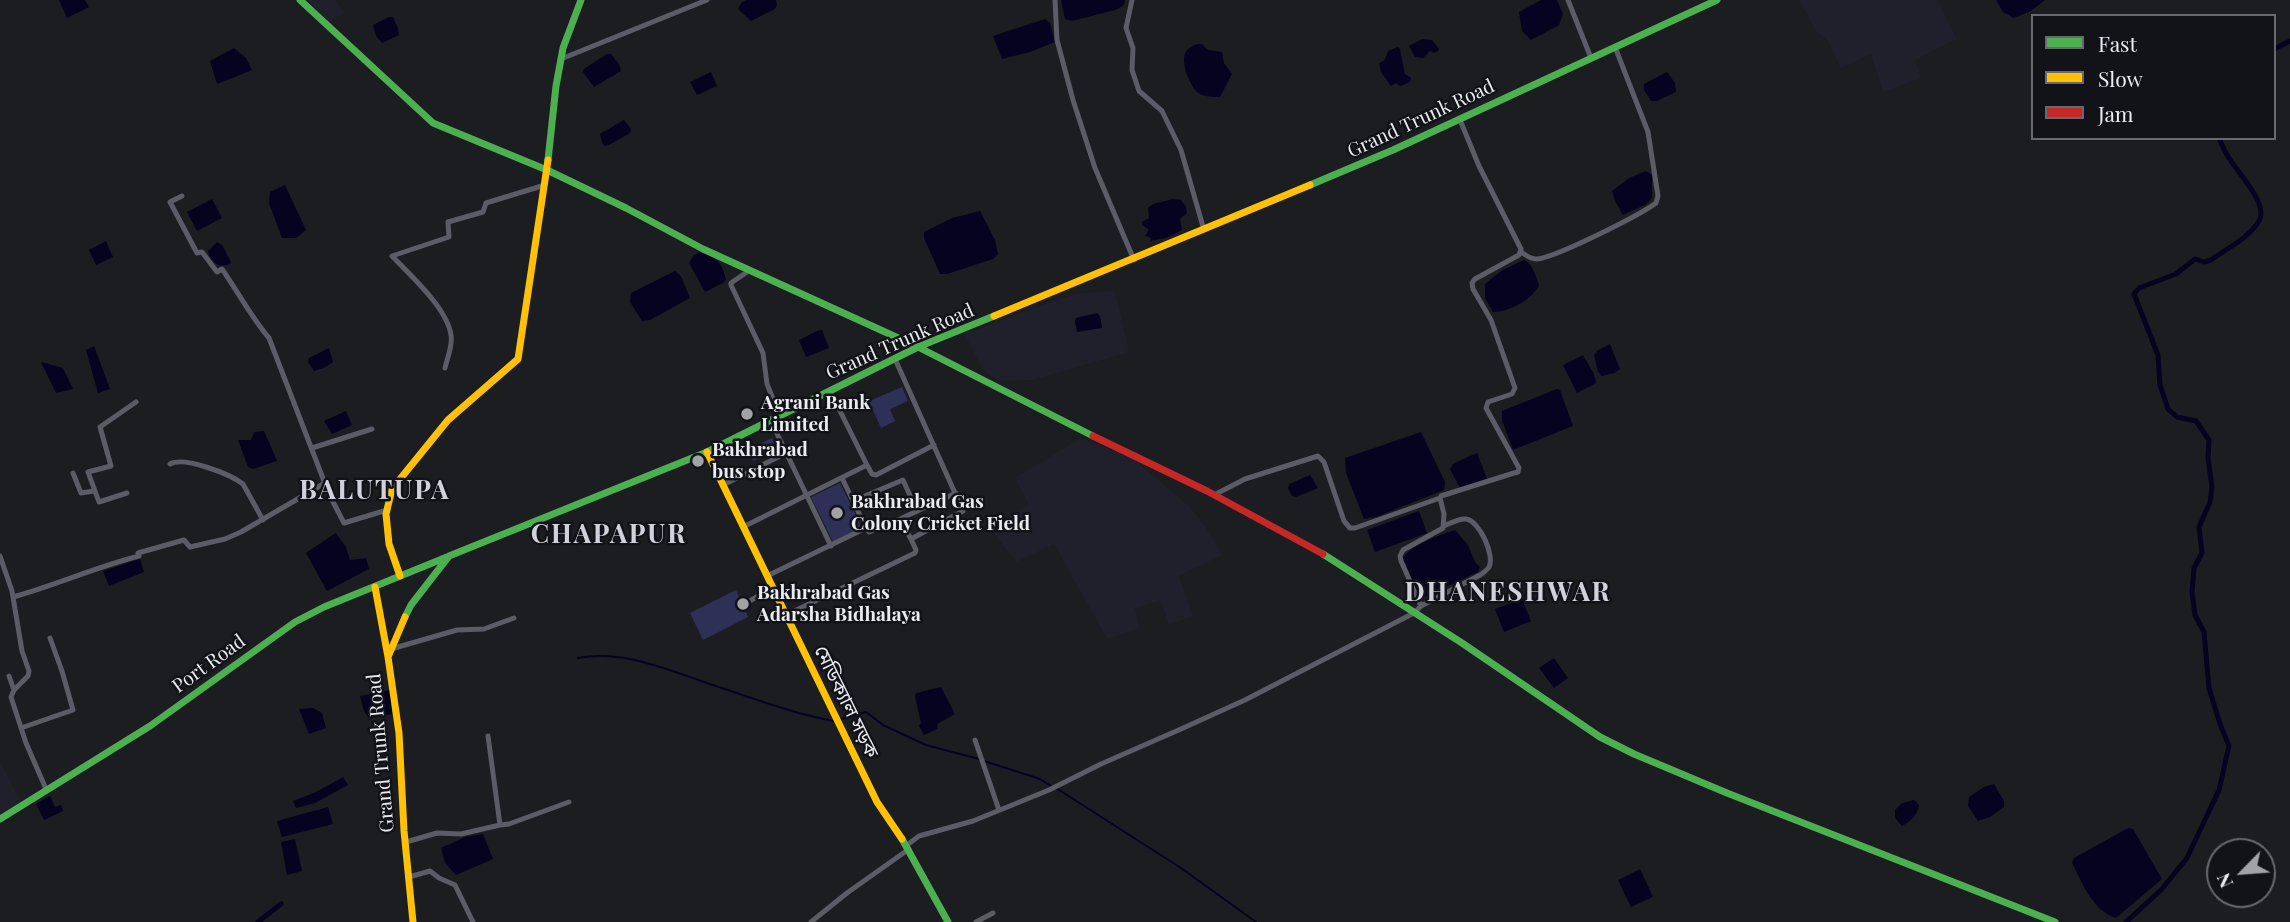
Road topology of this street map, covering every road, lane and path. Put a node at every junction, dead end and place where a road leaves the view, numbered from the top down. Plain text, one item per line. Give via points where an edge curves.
1 (300, 0) edge
2 (581, 0) edge
3 (707, 0) edge
4 (1055, 0) edge
5 (1132, 0) edge
6 (1567, 0) edge
7 (1717, 0) edge
8 (1615, 47) junction
9 (1591, 58) junction
10 (561, 59) junction
11 (1460, 120) junction
12 (547, 170) junction
13 (545, 185) junction
14 (182, 196) dead end
15 (1204, 230) junction
16 (1521, 252) junction
17 (1134, 260) junction
18 (750, 270) junction
19 (918, 347) junction
20 (894, 359) junction
21 (445, 368) dead end
22 (830, 390) junction
23 (135, 402) dead end
24 (779, 414) junction
25 (770, 419) junction
26 (372, 429) dead end
27 (934, 446) junction
28 (312, 449) junction
29 (707, 452) junction
30 (786, 453) junction
31 (170, 464) dead end
32 (867, 465) junction
33 (73, 473) dead end
34 (842, 478) junction
35 (325, 483) junction
36 (723, 485) junction
37 (94, 491) junction
38 (127, 493) dead end
39 (956, 493) junction
40 (807, 495) junction
41 (1214, 495) junction
42 (1440, 498) junction
43 (853, 501) junction
44 (387, 510) junction
45 (917, 511) junction
46 (900, 519) junction
47 (263, 520) junction
48 (1444, 526) junction
49 (743, 527) junction
50 (866, 528) junction
51 (911, 539) junction
52 (831, 545) junction
53 (0, 556) edge
54 (449, 556) junction
55 (400, 576) junction
56 (767, 576) junction
57 (375, 587) junction
58 (773, 588) junction
59 (13, 597) junction
60 (746, 603) dead end
61 (1421, 606) junction
62 (1414, 613) junction
63 (786, 615) junction
64 (514, 618) dead end
65 (50, 638) dead end
66 (390, 653) junction
67 (9, 676) dead end
68 (14, 690) junction
69 (21, 728) junction
70 (488, 736) dead end
71 (975, 740) dead end
72 (46, 789) junction
73 (569, 802) dead end
74 (999, 810) junction
75 (0, 819) edge
76 (500, 825) junction
77 (405, 843) junction
78 (908, 847) junction
79 (409, 877) junction
80 (993, 913) dead end
81 (413, 922) edge
82 (472, 922) edge
83 (811, 922) edge
84 (948, 922) edge
85 (976, 922) edge
86 (2055, 922) edge

1 - 12 main road via 433,123
2 - 10 main road
3 - 10 street
4 - 17 street via 1057,40 1073,100 1095,168
5 - 15 street via 1126,29 1133,48 1132,70 1139,91 1162,111 1181,150
6 - 9 street
7 - 8 main road, Grand Trunk Road
8 - 9 main road, Grand Trunk Road
8 - 16 street via 1648,132 1656,203 1537,260
9 - 11 main road, Grand Trunk Road
10 - 12 main road
11 - 15 main road, Grand Trunk Road
11 - 16 street
12 - 13 main road
12 - 18 main road
13 - 21 street via 486,203 482,212 449,222 449,237 392,256 431,297 444,319 452,336
13 - 44 main road via 518,359 448,420 392,489
14 - 28 street via 170,202 197,253 202,252 217,272 222,269 269,338
15 - 17 main road, Grand Trunk Road
16 - 42 street via 1472,283 1491,320 1515,388 1486,408 1518,472
17 - 19 main road, Grand Trunk Road
18 - 19 main road
18 - 24 street via 731,285 763,353 766,384
19 - 20 main road, Grand Trunk Road
19 - 41 main road
20 - 22 main road, Grand Trunk Road
20 - 27 street
22 - 24 main road, Grand Trunk Road
22 - 32 street
23 - 37 street via 100,427 111,466 88,472
24 - 25 main road, Grand Trunk Road
25 - 29 main road, Grand Trunk Road
25 - 30 street
26 - 28 street
27 - 32 street via 876,475
27 - 39 street
28 - 35 street
29 - 36 main road, মেডিক্যাল সড়ক
29 - 54 main road, Grand Trunk Road
30 - 36 street
30 - 40 street
31 - 47 street via 184,461 243,484
32 - 34 street
33 - 37 street via 81,493
34 - 40 street
34 - 43 street
35 - 44 street via 344,523
35 - 47 street
36 - 49 main road, মেডিক্যাল সড়ক
37 - 38 street via 99,502
39 - 45 street
39 - 51 street via 961,513
40 - 49 street
40 - 52 street
41 - 42 street via 1245,479 1318,456 1350,528
41 - 62 main road via 1315,549
42 - 48 street
43 - 45 street via 903,480
43 - 50 street
44 - 55 main road via 389,544
45 - 46 street
46 - 50 street via 872,531
46 - 51 street
47 - 59 street via 225,539 190,547 184,540
48 - 61 street via 1400,555
48 - 61 street via 1467,519 1475,523 1485,541 1488,568
49 - 56 main road, মেডিক্যাল সড়ক
50 - 52 street
51 - 63 street via 915,553
52 - 56 street
53 - 59 street
54 - 55 main road, Port Road
54 - 66 main road, Grand Trunk Road via 411,605
55 - 57 main road, Port Road
56 - 58 main road, মেডিক্যাল সড়ক
57 - 66 main road
57 - 72 main road, Port Road via 295,622 150,726
58 - 60 street
58 - 63 main road, মেডিক্যাল সড়ক
59 - 68 street via 29,674
61 - 62 street
62 - 74 street via 1245,700
62 - 86 main road via 1600,737 1633,754
63 - 78 main road, মেডিক্যাল সড়ক via 877,802
64 - 66 street via 484,629 457,630
65 - 69 street via 74,708
66 - 77 main road, Grand Trunk Road
67 - 68 street
68 - 69 street via 11,697
69 - 72 street
70 - 76 street
71 - 74 street
72 - 75 main road, Port Road
73 - 76 street
74 - 78 street via 919,836
76 - 77 street via 461,834 437,833
77 - 79 main road, Grand Trunk Road
78 - 83 street
78 - 84 main road, মেডিক্যাল সড়ক
79 - 81 main road, Grand Trunk Road
79 - 82 street via 430,871 455,885
80 - 85 street

